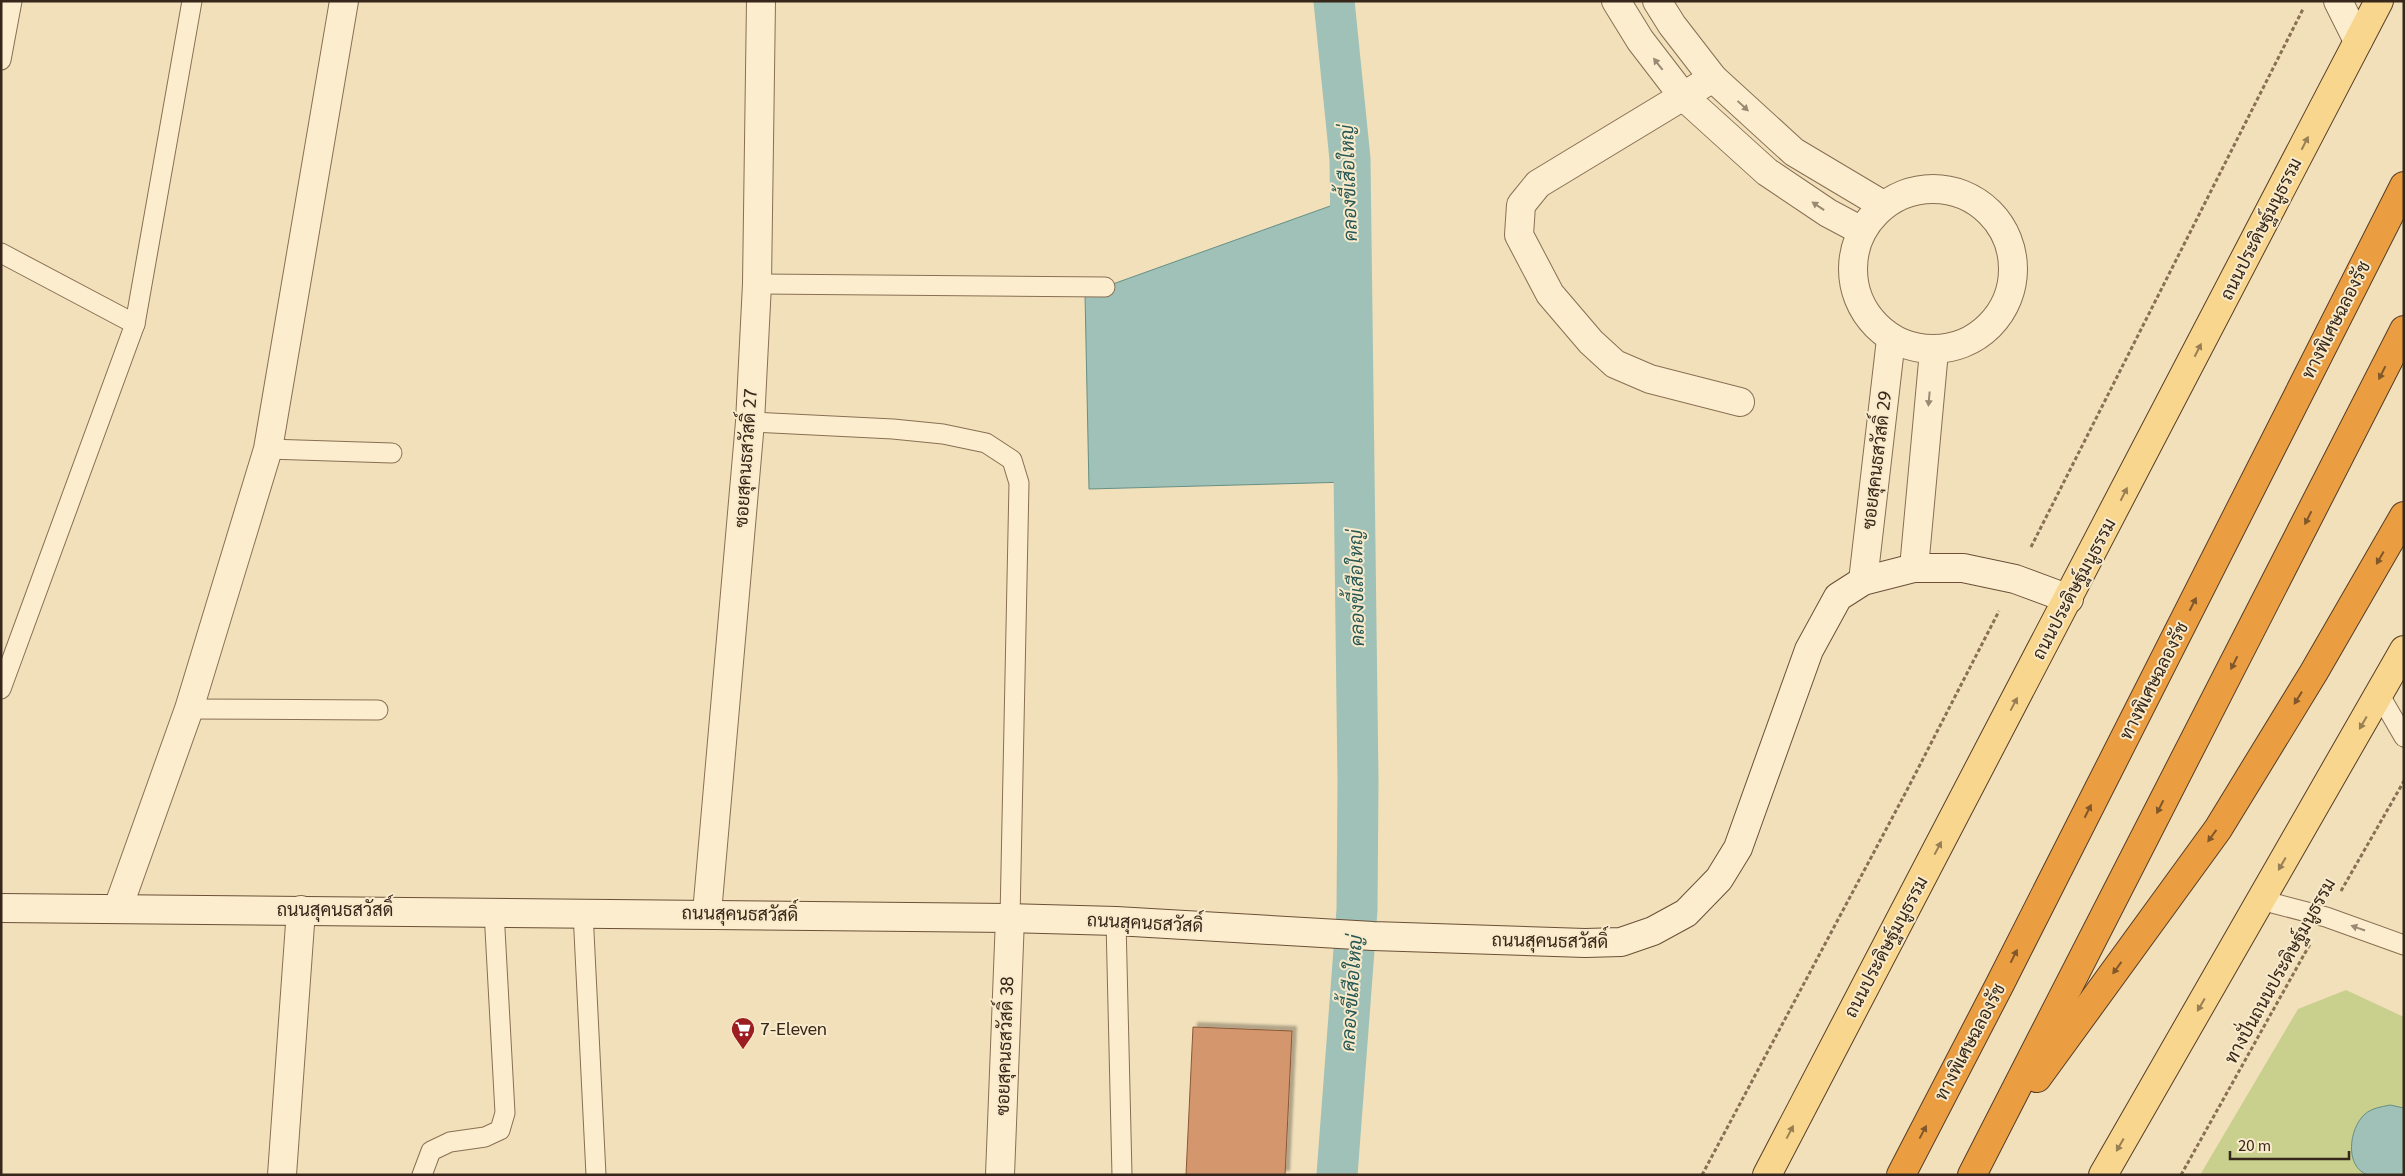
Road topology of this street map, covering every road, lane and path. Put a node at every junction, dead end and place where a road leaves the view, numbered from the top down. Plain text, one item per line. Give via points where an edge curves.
1 (12, 1) edge
2 (192, 1) edge
3 (344, 1) edge
4 (761, 1) edge
5 (1616, 1) edge
6 (1656, 1) edge
7 (2338, 1) edge
8 (2379, 1) edge
9 (2358, 41) junction
10 (1, 60) edge
11 (1713, 78) junction
12 (1683, 96) junction
13 (2404, 186) edge
14 (1883, 205) junction
15 (1860, 230) junction
16 (1, 253) edge
17 (757, 284) junction
18 (1105, 286) dead end
19 (135, 324) junction
20 (2404, 330) edge
21 (1891, 339) junction
22 (1934, 351) junction
23 (1740, 402) dead end
24 (750, 422) junction
25 (268, 449) junction
26 (392, 453) dead end
27 (2404, 516) edge
28 (1914, 568) junction
29 (1863, 581) junction
30 (2069, 599) junction
31 (2404, 650) edge
32 (1, 689) edge
33 (2379, 694) junction
34 (189, 709) junction
35 (378, 710) dead end
36 (2404, 737) edge
37 (2404, 781) edge
38 (2261, 900) junction
39 (1, 908) edge
40 (118, 908) junction
41 (301, 910) junction
42 (494, 911) junction
43 (583, 912) junction
44 (708, 913) junction
45 (2326, 917) junction
46 (1010, 918) junction
47 (1116, 921) junction
48 (2404, 945) edge
49 (1985, 1150) junction
50 (282, 1175) edge
51 (422, 1175) edge
52 (596, 1175) edge
53 (1000, 1175) edge
54 (1122, 1175) edge
55 (1767, 1175) edge
56 (1901, 1175) edge
57 (1972, 1175) edge
58 (2103, 1175) edge
59 (2181, 1175) edge

1 - 10 lane
2 - 19 lane
3 - 25 street
4 - 17 street, ซอยสุคนธสวัสดิ์ 27
12 -> 5 street via 1640,40
6 - 11 street
7 - 9 street
8 - 9 main road, ถนนประดิษฐ์มนูธรรม
30 -> 9 main road, ถนนประดิษฐ์มนูธรรม
11 - 12 street
11 -> 14 street via 1794,152
15 -> 12 street via 1828,213 1767,172
12 - 23 street via 1538,184 1520,205 1519,235 1550,294 1591,342 1615,364 1650,379
56 -> 13 highway, ทางพิเศษฉลองรัช
14 - 15 street
14 - 22 street via 1918,190 1956,192 1990,210 2010,243 2014,281 2000,316 1971,341
15 - 21 street via 1851,266 1861,308
16 - 19 lane
17 - 18 lane
17 - 24 street, ซอยสุคนธสวัสดิ์ 27
19 - 32 lane
20 -> 49 highway
21 - 22 street
21 - 29 street, ซอยสุคนธสวัสดิ์ 29
22 -> 28 street
24 - 44 street, ซอยสุคนธสวัสดิ์ 27
24 - 46 lane via 943,434 986,443 1012,460 1020,483
25 - 26 lane
25 - 34 street
27 -> 49 highway via 2218,829
28 - 29 street, ถนนสุคนธสวัสดิ์
28 - 30 street, ถนนสุคนธสวัสดิ์ via 1963,568 2015,579
29 - 47 street, ถนนสุคนธสวัสดิ์ via 1838,597 1809,650 1738,848 1719,879 1686,913 1653,931 1621,942 1585,943 1373,936
55 -> 30 main road, ถนนประดิษฐ์มนูธรรม
31 - 33 main road
33 - 36 lane
33 -> 38 main road
34 - 35 lane
34 - 40 street
37 - 45 path, ทางปั่นถนนประดิษฐ์มนูธรรม
38 - 45 lane
38 -> 58 main road
39 - 40 street, ถนนสุคนธสวัสดิ์
40 - 41 street, ถนนสุคนธสวัสดิ์
41 - 42 street, ถนนสุคนธสวัสดิ์
41 - 50 street
42 - 43 street, ถนนสุคนธสวัสดิ์
42 - 51 lane via 505,1113 500,1130 485,1137 450,1142 431,1151
43 - 44 street, ถนนสุคนธสวัสดิ์
43 - 52 lane
44 - 46 street, ถนนสุคนธสวัสดิ์
48 -> 45 lane
45 - 59 path, ทางปั่นถนนประดิษฐ์มนูธรรม
46 - 47 street, ถนนสุคนธสวัสดิ์
46 - 53 street, ซอยสุคนธสวัสดิ์ 38
47 - 54 lane
49 - 57 highway

